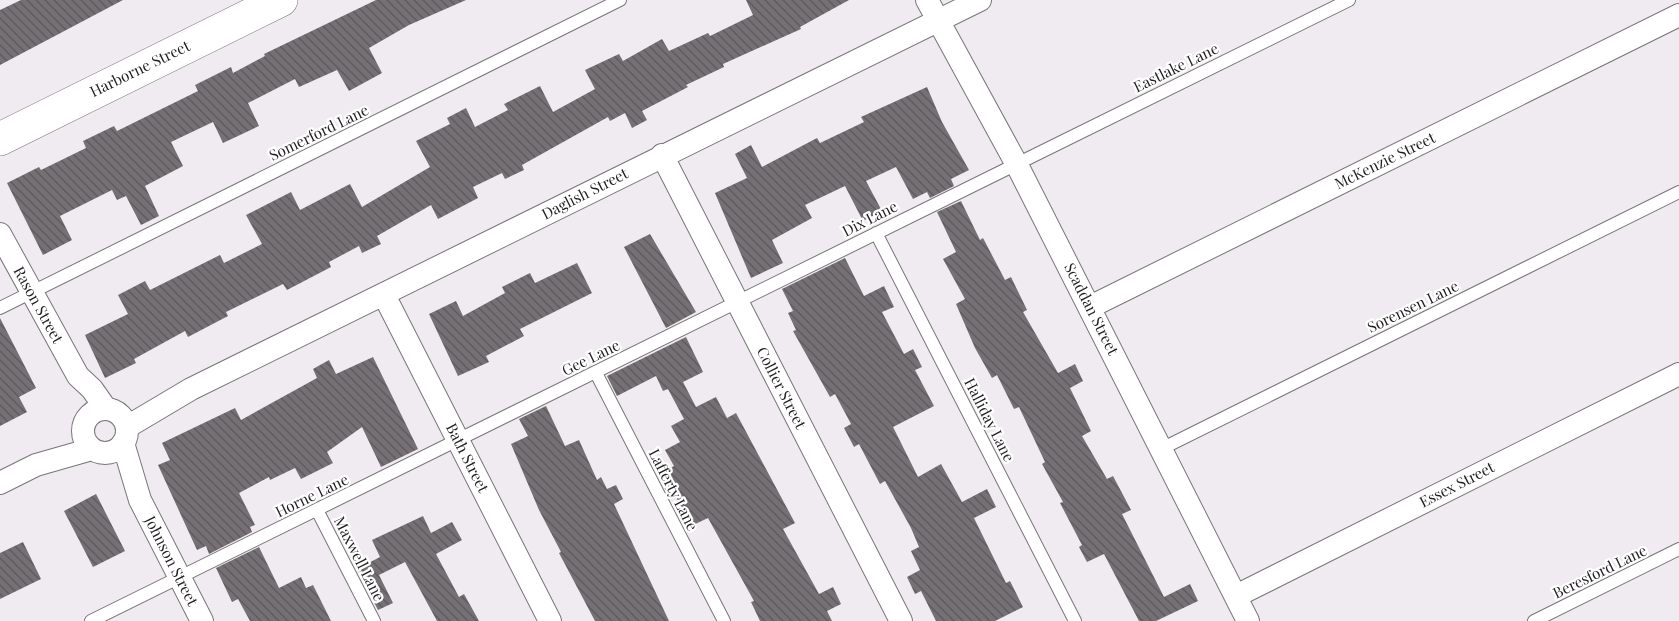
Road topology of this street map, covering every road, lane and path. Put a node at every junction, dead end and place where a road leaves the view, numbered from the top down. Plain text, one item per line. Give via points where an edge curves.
1 (237, 0) edge
2 (281, 0) edge
3 (620, 0) edge
4 (927, 0) edge
5 (980, 0) edge
6 (1349, 0) edge
7 (1679, 15) edge
8 (938, 21) junction
9 (0, 118) edge
10 (0, 139) edge
11 (662, 155) junction
12 (1016, 163) junction
13 (1679, 192) edge
14 (876, 233) junction
15 (0, 234) edge
16 (30, 293) junction
17 (384, 294) junction
18 (737, 303) junction
19 (1090, 307) junction
20 (0, 308) edge
21 (596, 373) junction
22 (1679, 374) edge
23 (107, 422) junction
24 (458, 441) junction
25 (1161, 449) junction
26 (98, 451) junction
27 (36, 465) junction
28 (0, 483) edge
29 (140, 500) junction
30 (317, 510) junction
31 (1679, 549) edge
32 (180, 578) junction
33 (1236, 596) junction
34 (91, 621) edge
35 (202, 621) edge
36 (374, 621) edge
37 (550, 621) edge
38 (724, 621) edge
39 (901, 621) edge
40 (1075, 621) edge
41 (1248, 621) edge
42 (1534, 621) edge

1 - 9 main road, Harborne Street
2 - 10 main road, Harborne Street
3 - 16 lane, Somerford Lane
4 - 8 street, Scaddan Street
5 - 8 street, Daglish Street
6 - 12 lane, Eastlake Lane
7 - 19 street, McKenzie Street
8 - 11 street, Daglish Street
8 - 12 street, Scaddan Street
11 - 17 street, Daglish Street
11 - 18 street, Collier Street
12 - 14 lane, Dix Lane
12 - 19 street, Scaddan Street
13 - 25 lane, Sorensen Lane
14 - 18 lane, Dix Lane
14 - 40 lane, Halliday Lane
15 - 16 street, Rason Street
16 - 20 lane, Somerford Lane
16 - 23 street, Rason Street via 78,376 81,396
17 - 23 street, Daglish Street via 191,388 159,395
17 - 24 street, Bath Street
18 - 21 lane, Gee Lane
18 - 39 street, Collier Street
19 - 25 street, Scaddan Street
21 - 24 lane, Gee Lane
21 - 38 lane, Lafferty Lane
22 - 33 street, Essex Street
23 - 26 street, Johnson Street via 85,440
23 - 26 street, Daglish Street via 114,451
23 - 27 street, Daglish Street
23 - 29 street, Johnson Street
24 - 30 lane, Horne Lane
24 - 37 street, Bath Street
25 - 33 street, Scaddan Street
26 - 27 street, Daglish Street
26 - 29 street, Johnson Street
27 - 28 street, Daglish Street
29 - 32 street, Johnson Street
30 - 32 lane, Horne Lane
30 - 36 lane, Maxwell Lane
31 - 42 lane, Beresford Lane
32 - 34 lane, Horne Lane
32 - 35 street, Johnson Street
33 - 41 street, Scaddan Street

